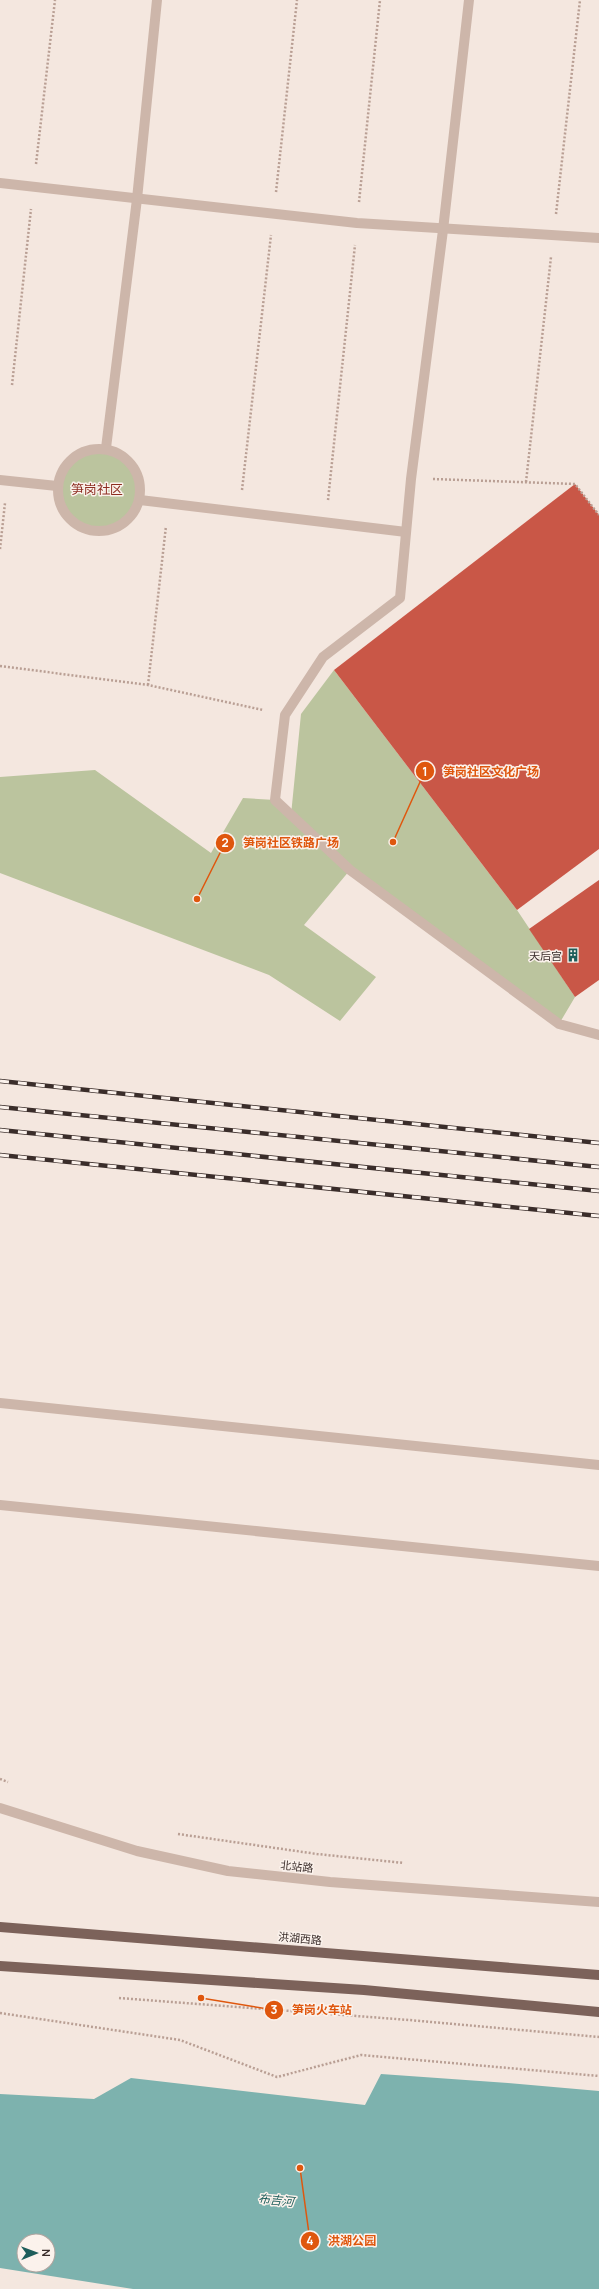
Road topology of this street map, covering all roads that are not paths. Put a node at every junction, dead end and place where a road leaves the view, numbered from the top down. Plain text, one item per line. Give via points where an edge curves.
1 (157, 0) edge
2 (469, 0) edge
3 (0, 183) edge
4 (137, 199) junction
5 (443, 230) junction
6 (599, 238) edge
7 (106, 448) junction
8 (4, 480) edge
9 (57, 486) junction
10 (140, 500) junction
11 (406, 532) junction
12 (599, 1035) edge
13 (0, 1403) edge
14 (599, 1465) edge
15 (0, 1505) edge
16 (599, 1566) edge
17 (0, 1808) edge
18 (599, 1902) edge
19 (0, 1927) edge
20 (0, 1966) edge
21 (599, 1974) edge
22 (599, 2012) edge

1 - 4 street
2 - 5 street
3 - 4 street
4 - 5 street
4 - 7 street
5 - 6 street
5 - 11 street
7 - 9 street via 79,453 61,473
7 - 10 street via 130,461 138,473 141,486
8 - 9 street
9 - 10 street via 64,513 85,529 99,532 125,523 134,513
10 - 11 street
11 - 12 street via 400,598 323,657 285,715 275,800 350,870 559,1024
13 - 14 street
15 - 16 street
17 - 18 street, 北站路 via 137,1851 228,1871 330,1882
19 - 21 main road, 洪湖西路
20 - 22 main road via 364,1990

